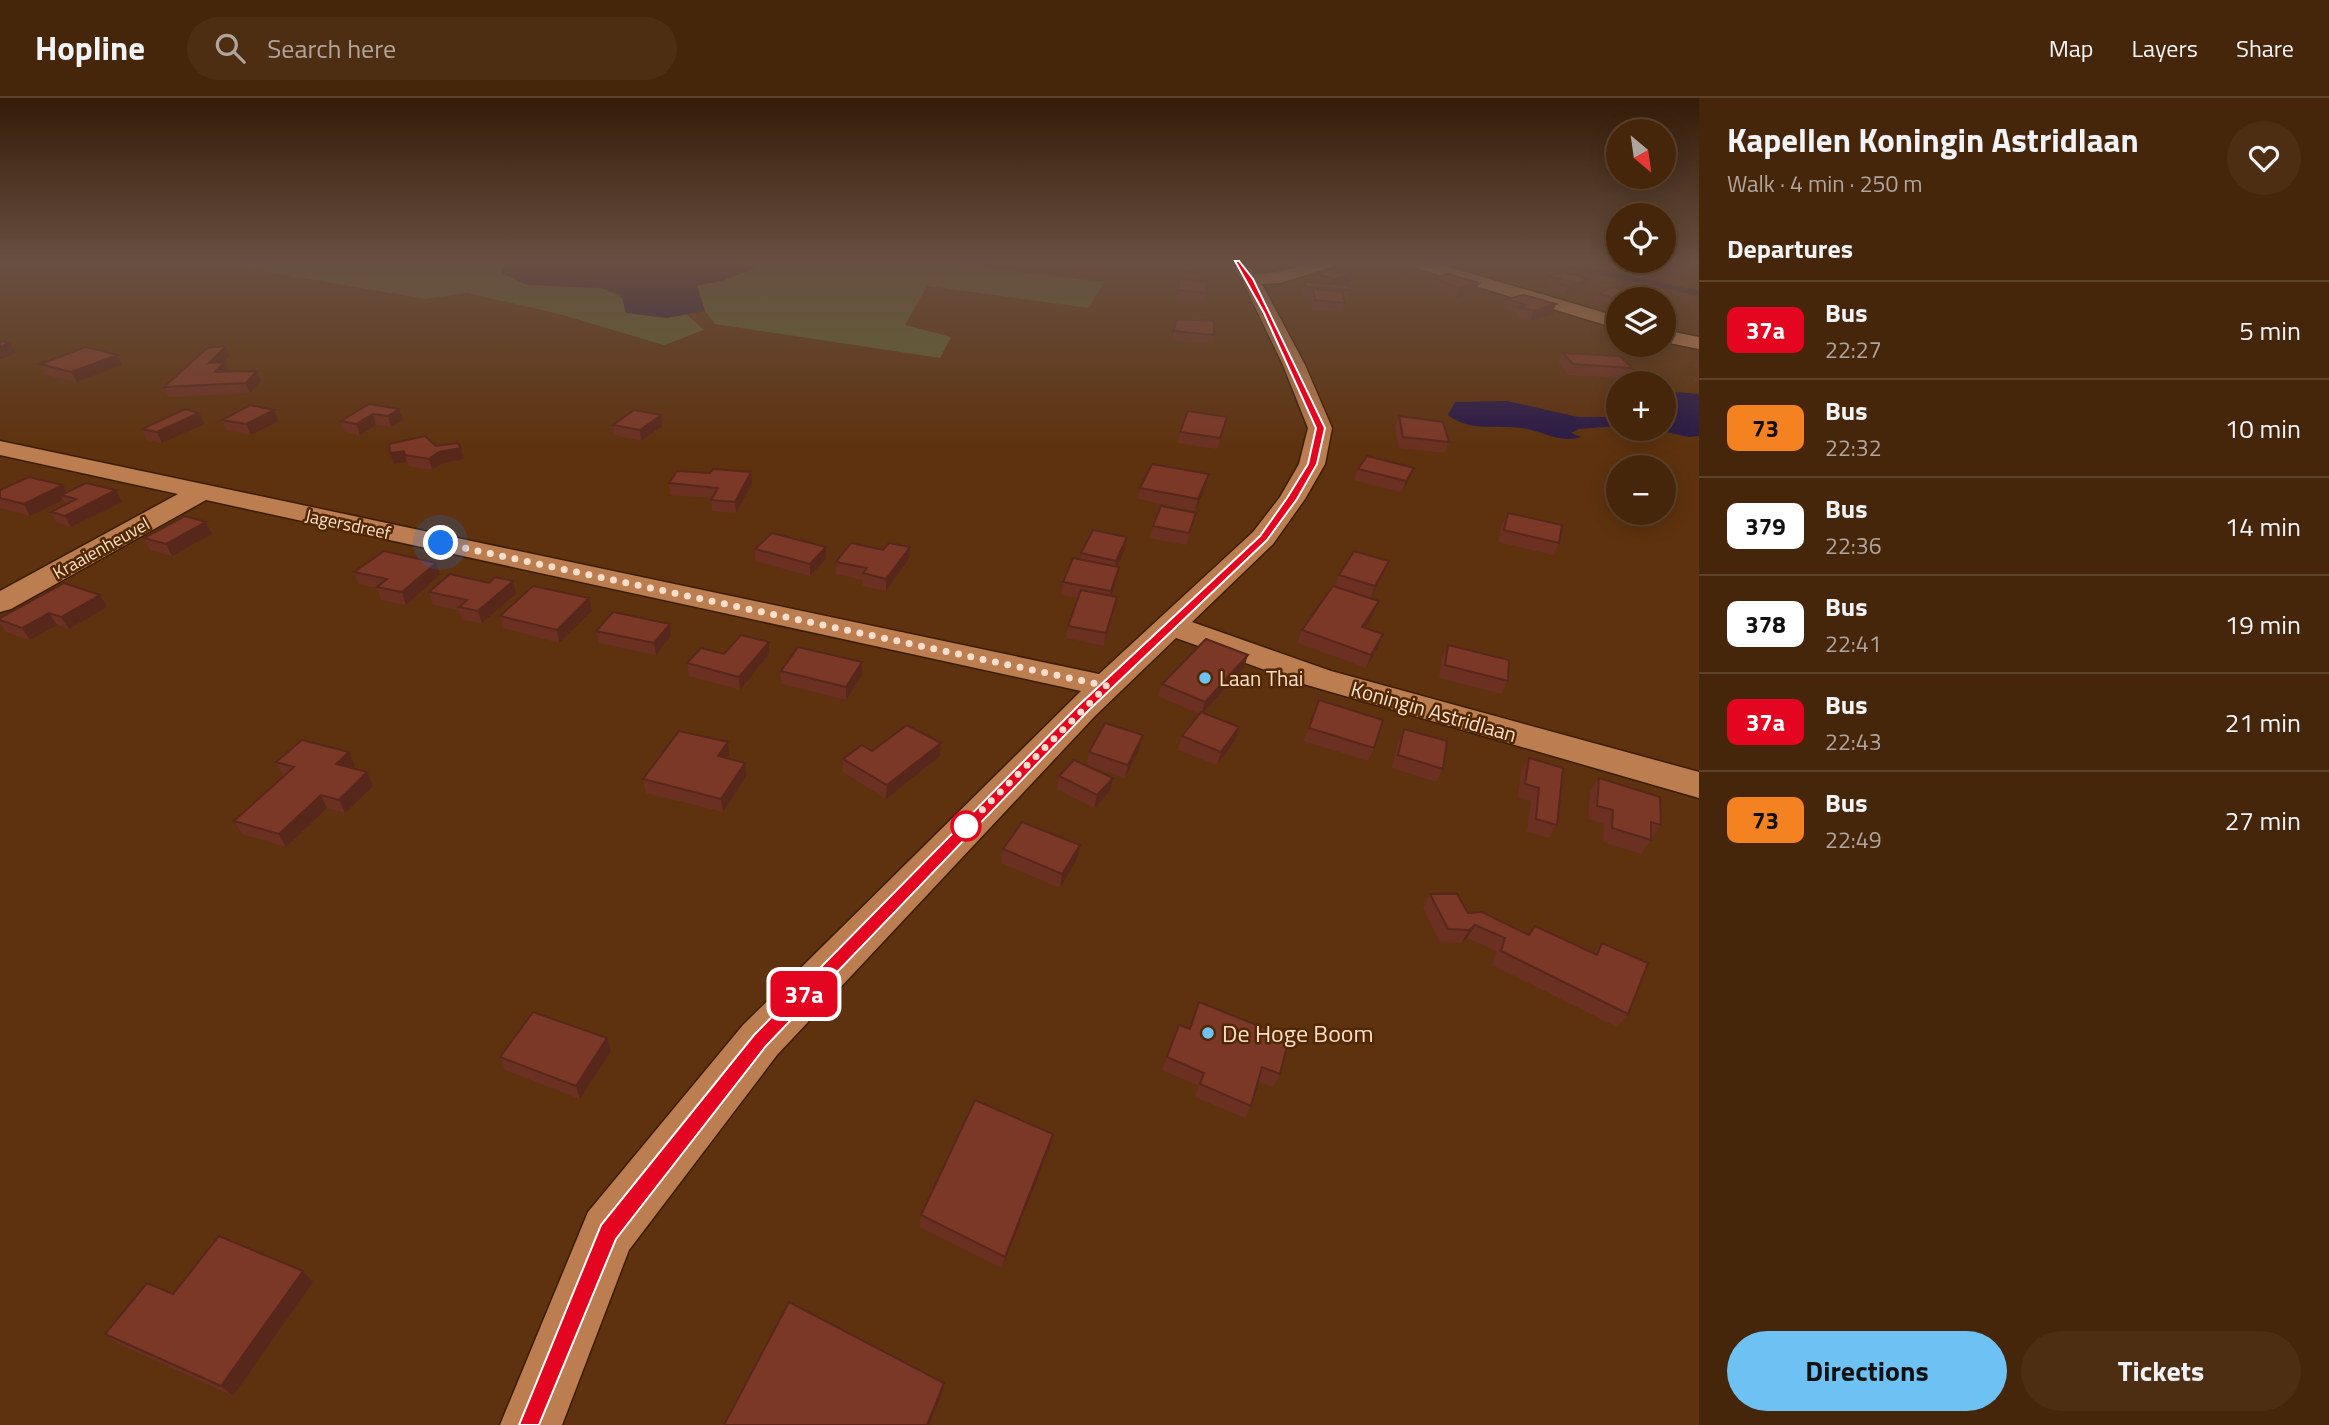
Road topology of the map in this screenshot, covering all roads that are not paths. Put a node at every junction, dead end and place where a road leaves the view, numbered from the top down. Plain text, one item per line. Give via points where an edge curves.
1 (1272, 325) edge
2 (1676, 338) edge
3 (1699, 343) edge
4 (0, 448) edge
5 (201, 492) junction
6 (0, 603) edge
7 (1172, 626) junction
8 (1107, 686) junction
9 (1699, 785) edge
10 (531, 1425) edge

1 - 7 street via 1320,428 1312,464 1263,538
2 - 3 street
4 - 5 street, Jagersdreef
5 - 6 street, Kraaienheuvel
5 - 8 street, Jagersdreef
7 - 8 street
7 - 9 street, Koningin Astridlaan via 1319,678
8 - 10 street via 760,1041 608,1232

